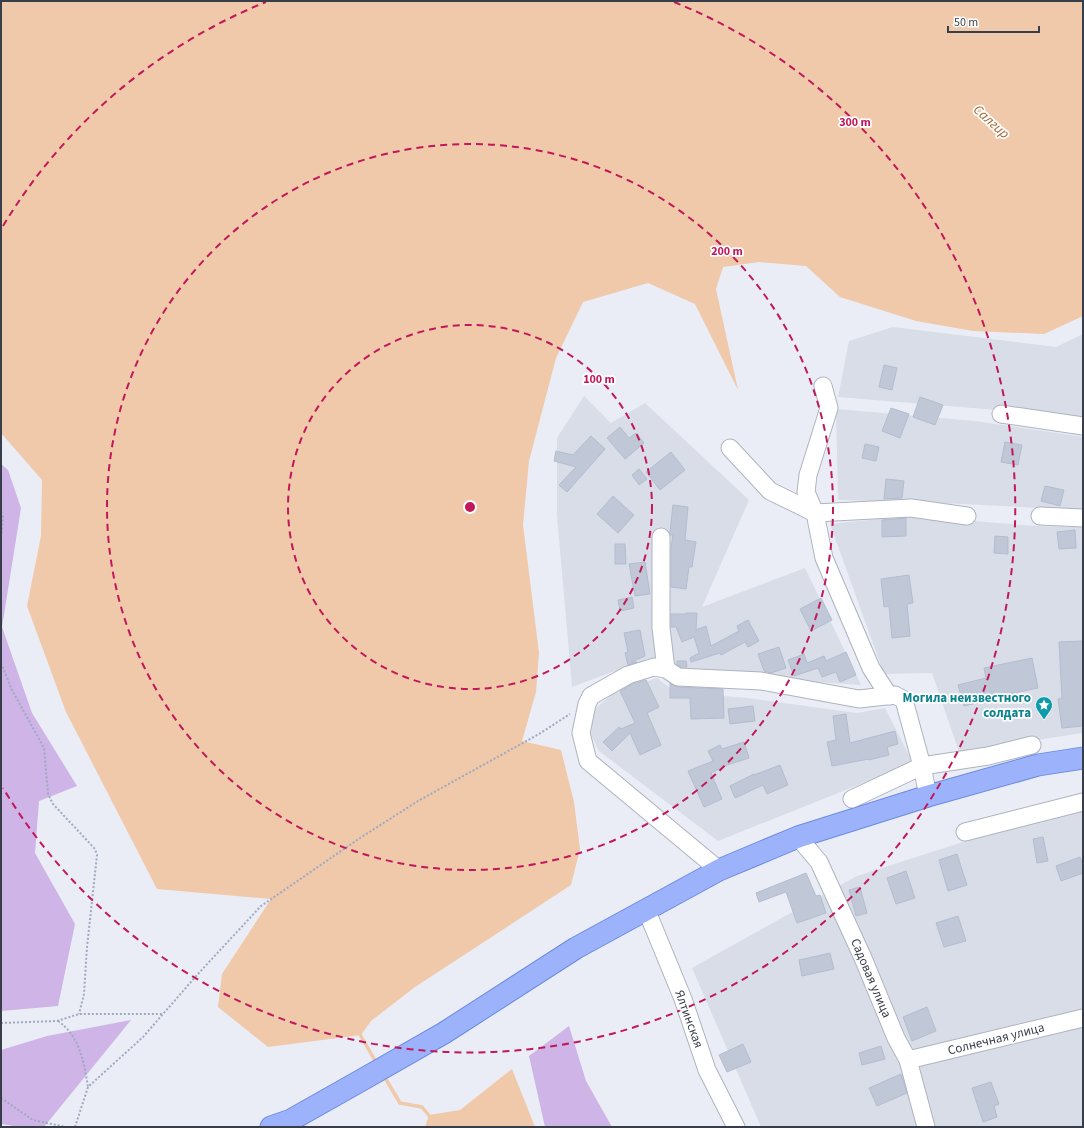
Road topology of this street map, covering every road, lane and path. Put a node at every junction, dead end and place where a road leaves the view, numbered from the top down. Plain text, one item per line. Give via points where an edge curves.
1 (823, 386) dead end
2 (1001, 414) dead end
3 (1083, 426) edge
4 (730, 448) dead end
5 (1, 512) edge
6 (815, 513) junction
7 (967, 516) dead end
8 (1040, 516) dead end
9 (1083, 518) edge
10 (661, 537) dead end
11 (1, 540) edge
12 (1, 663) edge
13 (666, 669) junction
14 (889, 696) junction
15 (587, 704) junction
16 (1032, 745) dead end
17 (1083, 758) edge
18 (922, 766) junction
19 (928, 796) junction
20 (852, 799) dead end
21 (1083, 802) edge
22 (965, 832) dead end
23 (798, 837) junction
24 (719, 870) junction
25 (646, 909) junction
26 (79, 1014) junction
27 (163, 1014) junction
28 (1083, 1018) edge
29 (58, 1021) junction
30 (1, 1023) edge
31 (908, 1060) junction
32 (88, 1087) junction
33 (1, 1098) edge
34 (66, 1127) edge
35 (75, 1127) edge
36 (271, 1127) edge
37 (736, 1127) edge
38 (926, 1127) edge

1 - 6 street via 829,408 808,475 806,492
2 - 3 street
4 - 6 street via 770,491
5 - 11 path
6 - 7 street via 911,508
6 - 14 street via 824,558 871,668
8 - 9 street
10 - 13 street via 661,628
12 - 26 path via 12,690 44,748 48,794 53,804 95,849 97,855 84,994
13 - 14 street via 678,677 761,680 859,699
13 - 15 street via 654,667 628,675 592,696
14 - 18 street via 895,695 904,700
15 - 24 street via 581,733 588,761
15 - 27 path via 418,801 260,906
16 - 18 street via 988,756
17 - 19 main road via 1038,765
18 - 19 street
18 - 20 street
19 - 23 main road
21 - 22 street
23 - 24 main road
23 - 31 street, Садовая улица via 819,862
24 - 25 main road
25 - 36 main road via 576,948 444,1033 291,1120
25 - 37 street, Ялтинская via 683,999 707,1070
26 - 27 path
26 - 29 path
27 - 32 path via 143,1037
28 - 31 street, Солнечная улица
29 - 30 path
29 - 32 path via 65,1026 78,1045
31 - 38 street, Садовая улица
32 - 35 path
33 - 34 path via 33,1120

